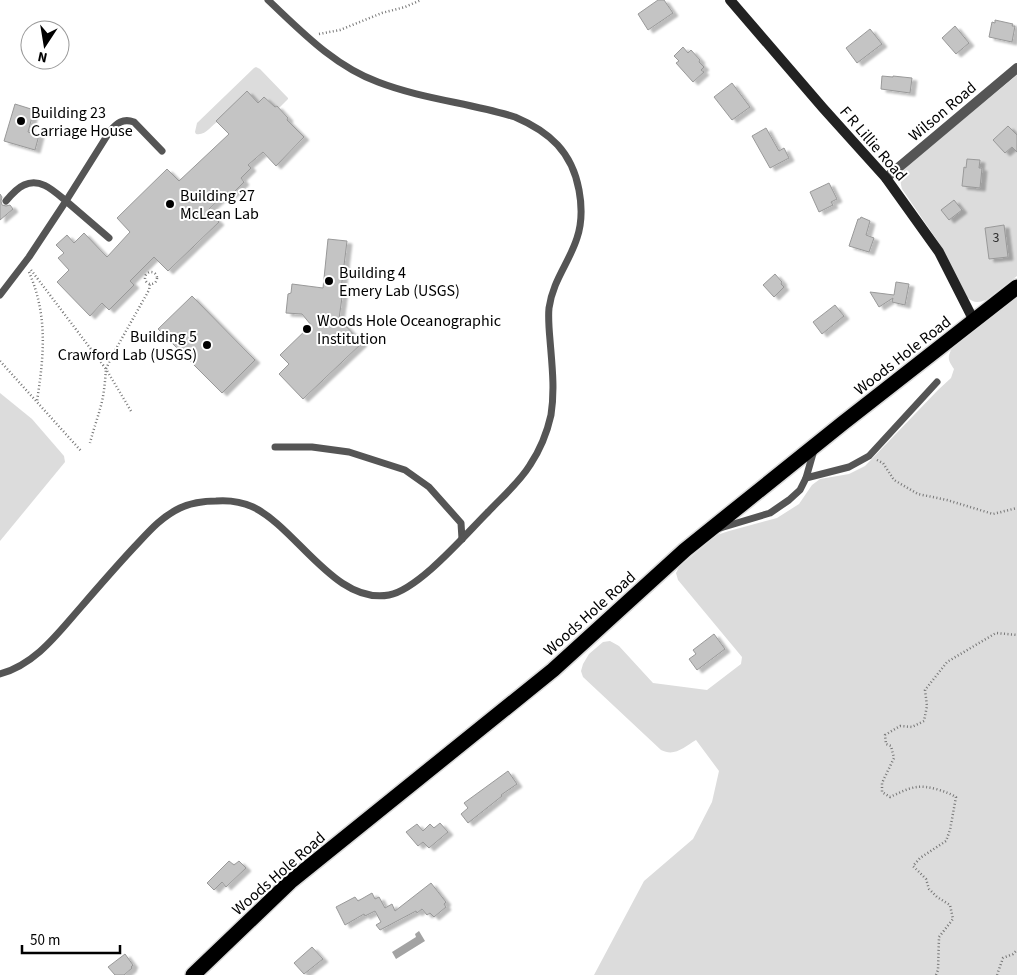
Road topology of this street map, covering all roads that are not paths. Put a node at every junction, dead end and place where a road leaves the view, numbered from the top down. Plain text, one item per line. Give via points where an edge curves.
1 (268, 0) edge
2 (730, 0) edge
3 (1017, 68) edge
4 (162, 151) dead end
5 (886, 178) junction
6 (66, 200) junction
7 (6, 201) dead end
8 (109, 238) dead end
9 (1017, 287) edge
10 (0, 295) edge
11 (974, 321) junction
12 (937, 382) dead end
13 (275, 446) dead end
14 (816, 446) junction
15 (806, 478) junction
16 (707, 532) junction
17 (462, 539) junction
18 (0, 674) edge
19 (193, 975) edge

1 - 17 lane via 336,60 363,76 419,95 506,114 526,122 545,133 558,146 576,175 581,223 574,246 556,282 549,309 553,394 548,427 523,475
2 - 5 street, F R Lillie Road
3 - 5 street, Wilson Road
4 - 6 lane via 134,122 129,120 116,124
5 - 11 street, F R Lillie Road via 939,252
6 - 7 lane via 45,184 34,182 18,188
6 - 8 lane
6 - 10 lane
9 - 11 highway, Woods Hole Road
11 - 14 highway, Woods Hole Road
12 - 15 lane via 869,456 849,467
13 - 17 lane via 312,446 349,452 405,470 429,487 461,523
14 - 15 lane
14 - 16 highway, Woods Hole Road
15 - 16 lane via 800,490 770,513
16 - 19 highway, Woods Hole Road via 558,665 290,882
17 - 18 lane via 411,585 397,593 378,595 359,592 338,581 279,526 252,507 221,500 190,504 156,524 44,649 22,666

